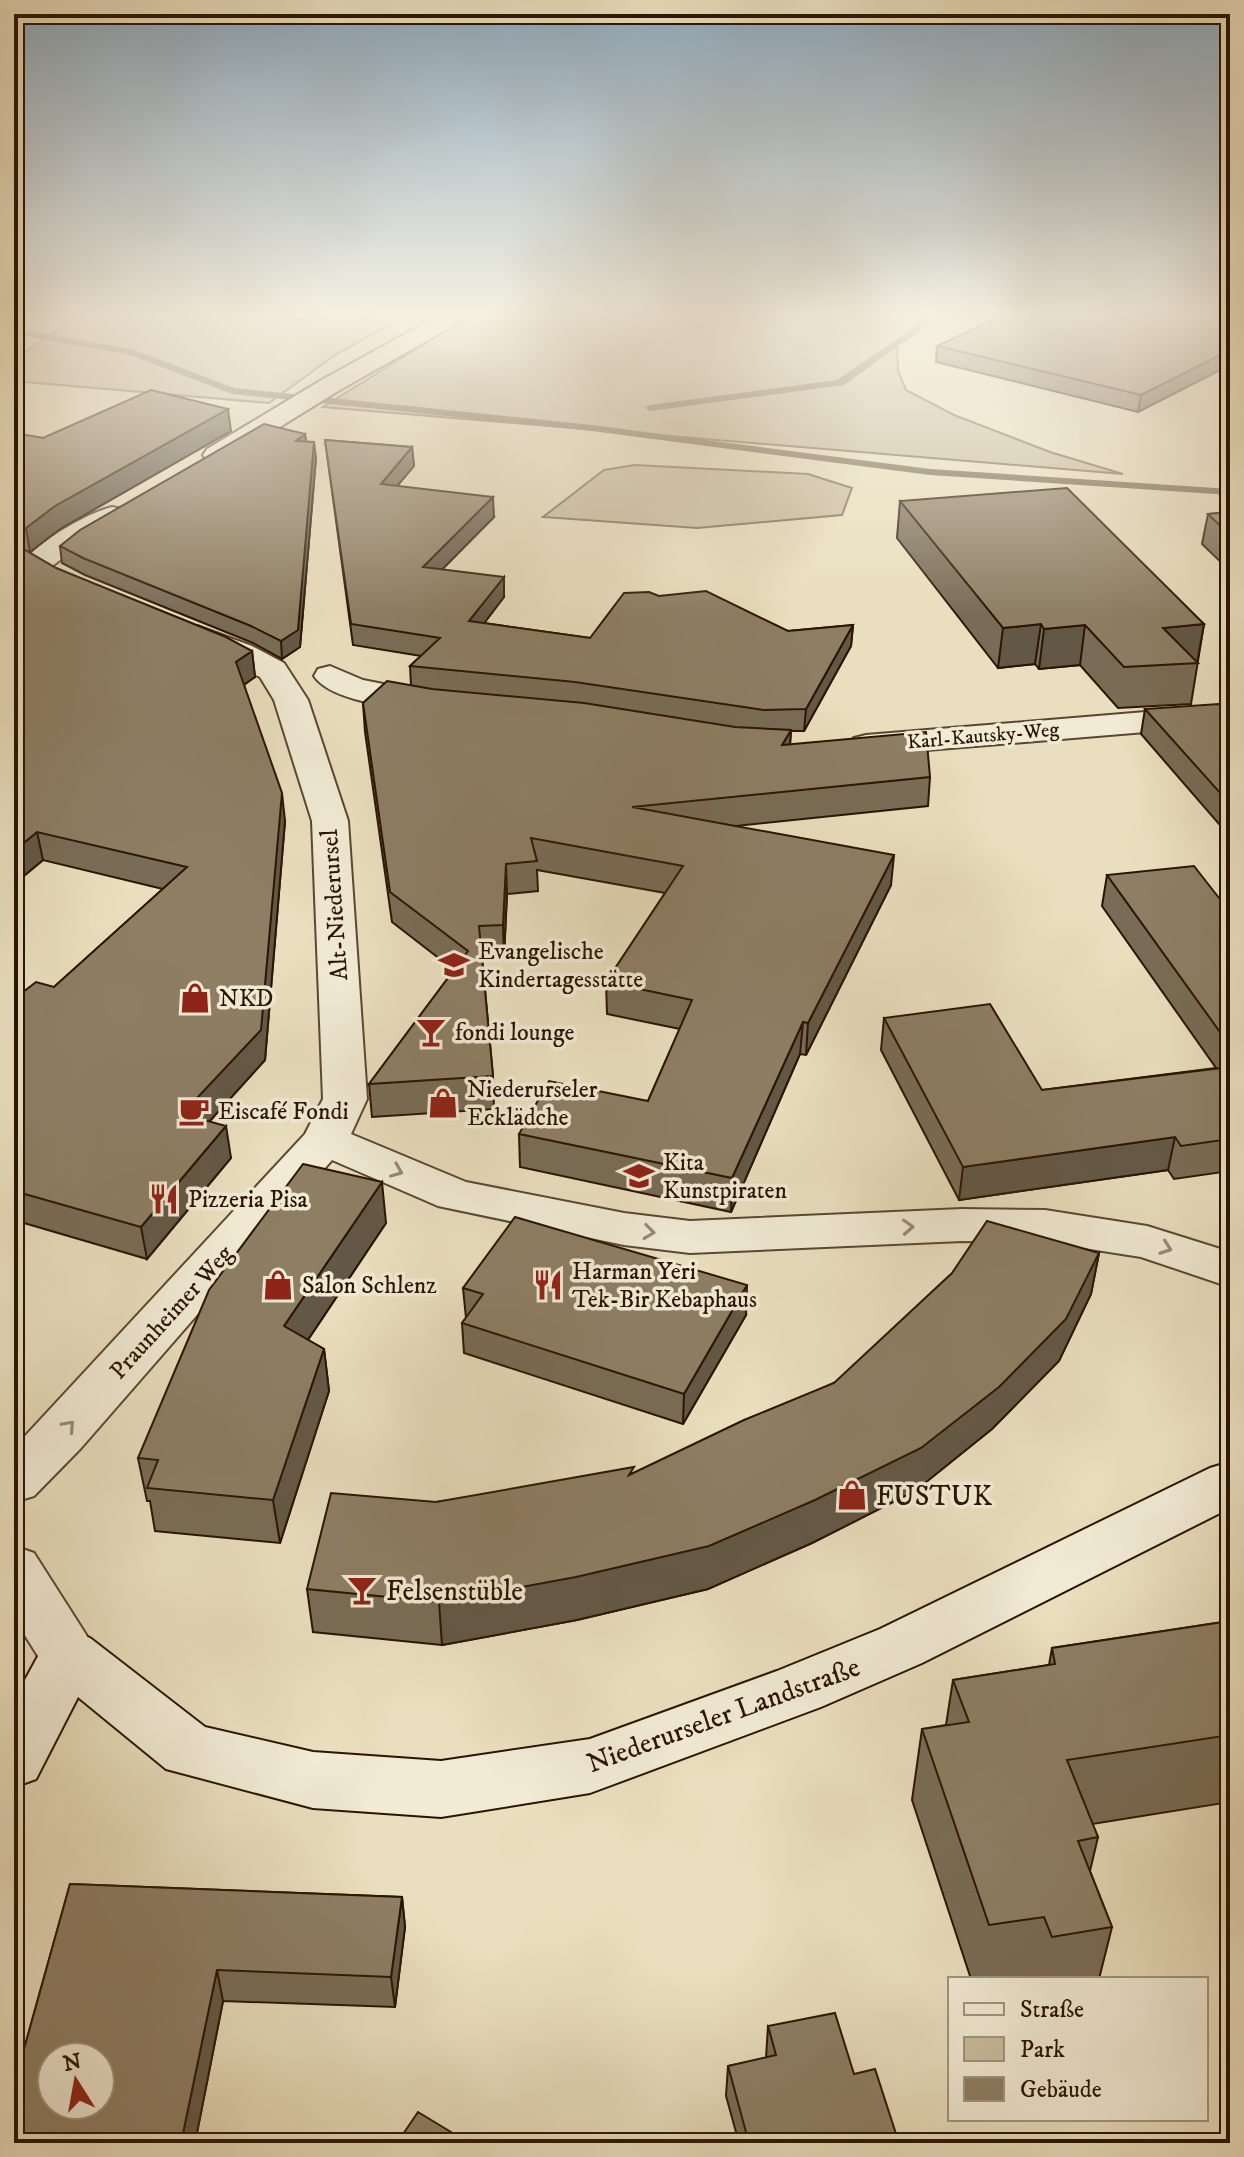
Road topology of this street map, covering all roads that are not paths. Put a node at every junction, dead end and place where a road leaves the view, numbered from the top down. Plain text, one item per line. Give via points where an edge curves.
1 (286, 414) edge
2 (187, 472) edge
3 (135, 502) edge
4 (26, 563) edge
5 (65, 580) edge
6 (176, 627) edge
7 (272, 670) junction
8 (464, 700) edge
9 (1230, 715) edge
10 (839, 745) edge
11 (325, 1140) junction
12 (1230, 1270) edge
13 (14, 1481) edge
14 (1230, 1483) edge
15 (14, 1569) edge
16 (69, 1655) junction
17 (14, 1760) edge

1 - 2 street
3 - 4 street
4 - 5 street
6 - 7 street
7 - 8 street via 330,676 353,688
7 - 11 street, Alt-Niederursel via 291,700 330,821 345,1099
9 - 10 street, Karl-Kautsky-Weg
11 -> 12 street via 455,1195 624,1229 690,1237 1045,1226 1147,1242
13 -> 11 street, Praunheimer Weg
14 - 16 street, Niederurseler Landstraße via 901,1646 799,1689 590,1766 441,1789 313,1780 188,1750
15 - 16 street
16 - 17 street

